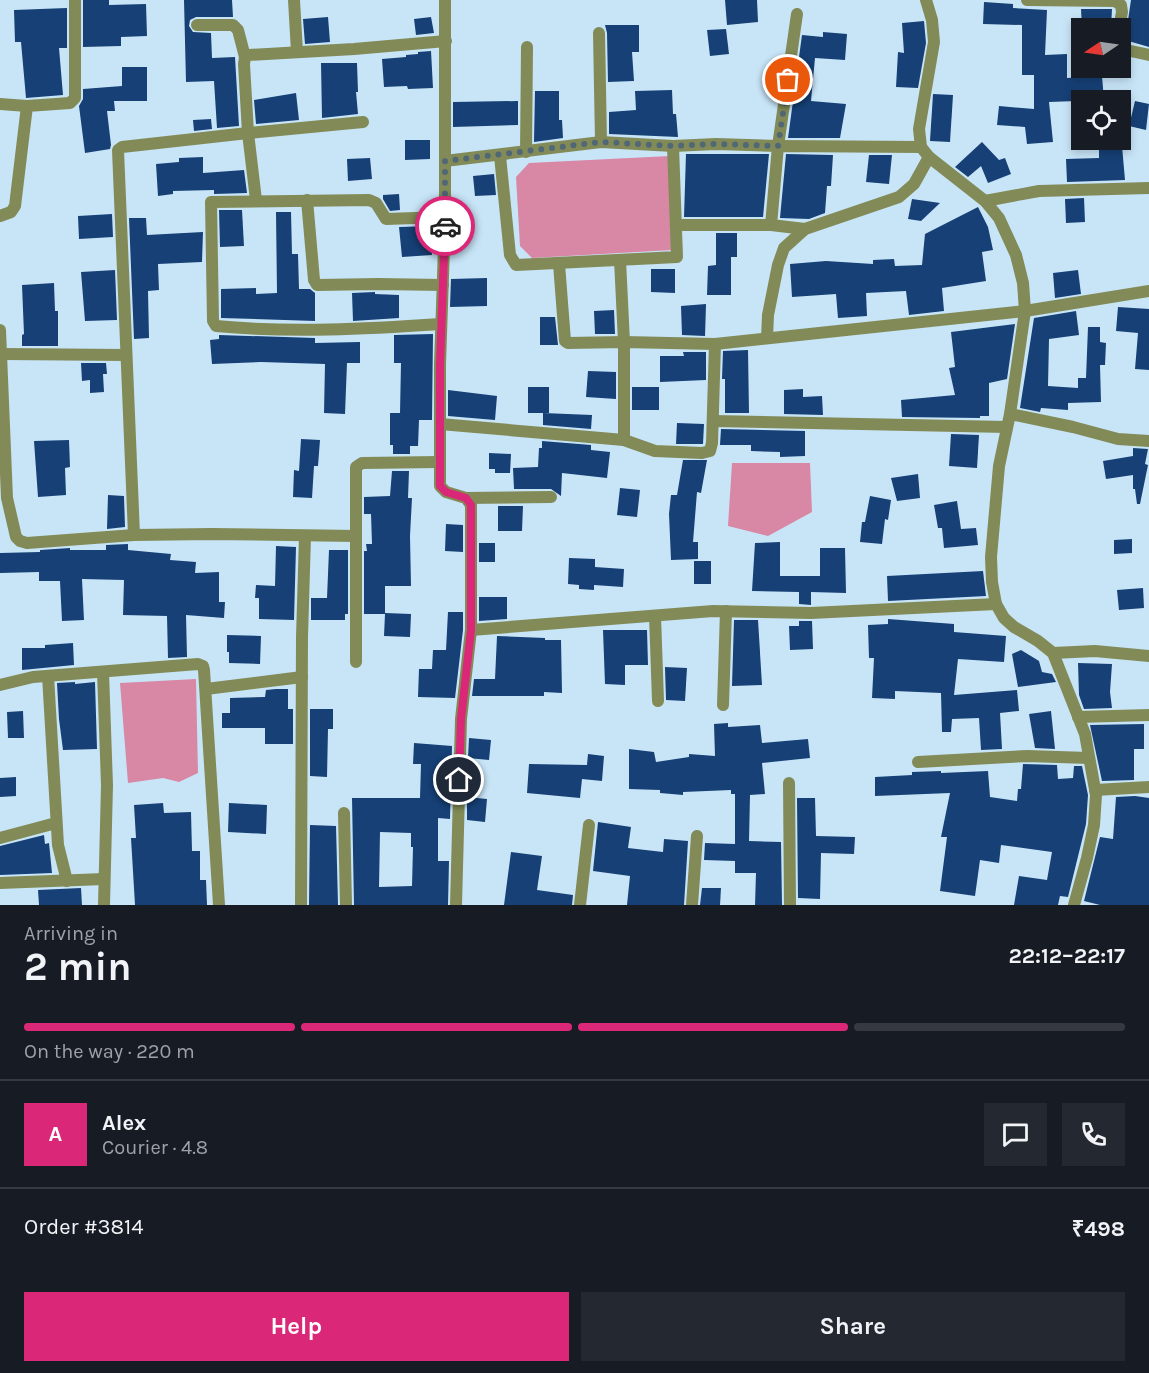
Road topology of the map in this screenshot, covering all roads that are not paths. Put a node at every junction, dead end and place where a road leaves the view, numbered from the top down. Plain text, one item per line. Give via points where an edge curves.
1 (75, 0) edge
2 (294, 0) edge
3 (445, 0) edge
4 (926, 0) edge
5 (1027, 0) edge
6 (1070, 1) edge
7 (797, 14) dead end
8 (1120, 18) edge
9 (197, 25) dead end
10 (599, 33) dead end
11 (446, 40) junction
12 (527, 47) dead end
13 (1131, 51) edge
14 (297, 52) junction
15 (1149, 55) edge
16 (245, 57) junction
17 (0, 104) edge
18 (27, 106) junction
19 (363, 122) dead end
20 (248, 133) junction
21 (601, 142) junction
22 (673, 146) junction
23 (778, 146) junction
24 (526, 152) junction
25 (925, 152) junction
26 (500, 156) junction
27 (445, 161) junction
28 (1149, 188) edge
29 (256, 200) junction
30 (307, 200) junction
31 (985, 201) junction
32 (0, 216) edge
33 (445, 217) junction
34 (676, 225) junction
35 (771, 225) junction
36 (805, 229) junction
37 (620, 260) junction
38 (559, 264) junction
39 (443, 285) junction
40 (1149, 291) edge
41 (1025, 311) junction
42 (441, 324) junction
43 (0, 330) edge
44 (767, 338) junction
45 (624, 342) junction
46 (715, 344) junction
47 (1, 354) edge
48 (126, 356) junction
49 (2, 415) edge
50 (713, 421) junction
51 (1009, 421) junction
52 (440, 424) junction
53 (624, 440) junction
54 (1149, 441) edge
55 (440, 462) junction
56 (551, 497) dead end
57 (466, 498) junction
58 (4, 509) edge
59 (134, 535) junction
60 (305, 536) junction
61 (356, 537) junction
62 (996, 604) junction
63 (726, 611) junction
64 (654, 616) junction
65 (471, 630) junction
66 (1053, 653) junction
67 (1149, 656) edge
68 (356, 662) dead end
69 (103, 672) junction
70 (48, 676) junction
71 (302, 677) junction
72 (0, 685) edge
73 (206, 689) junction
74 (658, 701) dead end
75 (723, 705) dead end
76 (1149, 715) edge
77 (1078, 717) junction
78 (1089, 758) junction
79 (918, 762) dead end
80 (789, 783) dead end
81 (1149, 787) edge
82 (1095, 790) junction
83 (344, 813) dead end
84 (56, 822) junction
85 (589, 825) dead end
86 (697, 836) dead end
87 (0, 838) edge
88 (104, 879) junction
89 (67, 880) junction
90 (0, 883) edge
91 (104, 905) edge
92 (219, 905) edge
93 (301, 905) edge
94 (346, 905) edge
95 (456, 905) edge
96 (580, 905) edge
97 (692, 905) edge
98 (790, 905) edge
99 (1074, 905) edge

1 - 18 street via 74,102
2 - 14 street
3 - 11 street
4 - 25 street via 934,42 919,129
5 - 6 street
6 - 8 street via 1115,1 1121,4
7 - 23 street
9 - 16 street via 233,25
10 - 21 street
11 - 14 street
11 - 27 street
12 - 24 street
13 - 15 street
14 - 16 street
16 - 20 street
17 - 18 street
18 - 32 street via 15,206
19 - 20 street
20 - 29 street
20 - 48 street via 118,150
21 - 22 street
21 - 24 street
22 - 23 street
22 - 34 street
23 - 25 street
23 - 35 street
24 - 26 street
25 - 31 street
25 - 36 street via 915,184 899,197
26 - 27 street
26 - 38 street via 513,261 520,266
27 - 33 street
28 - 31 street via 1039,191
29 - 30 street
29 - 42 street via 211,202 216,326 284,330
30 - 33 street via 369,200 376,203 388,220
30 - 39 street via 317,285
31 - 41 street via 999,218 1016,255
33 - 39 street
34 - 35 street
34 - 37 street via 677,257
35 - 36 street
36 - 44 street via 784,248 778,265
37 - 38 street
37 - 45 street
38 - 45 street via 566,342
39 - 42 street
40 - 41 street
41 - 44 street
41 - 51 street
42 - 52 street
43 - 47 street
44 - 46 street
45 - 46 street
45 - 53 street
46 - 50 street
47 - 48 street
47 - 49 street
48 - 59 street
49 - 58 street
50 - 51 street
50 - 53 street via 710,451 702,453 655,451
51 - 54 street via 1073,427 1118,439
51 - 62 street via 999,466 991,557
52 - 53 street
52 - 55 street
55 - 57 street via 440,486
55 - 61 street via 358,464
56 - 57 street
57 - 65 street via 471,505
58 - 59 street via 16,537 23,543
59 - 60 street
60 - 61 street
60 - 71 street
61 - 68 street
62 - 63 street via 811,613
62 - 66 street via 1014,627
63 - 64 street
63 - 75 street
64 - 65 street
64 - 74 street
65 - 95 street via 461,719
66 - 67 street via 1095,651
66 - 77 street
69 - 70 street
69 - 73 street via 198,664 204,670
69 - 88 street via 107,775
70 - 72 street
70 - 84 street
71 - 73 street
71 - 93 street
73 - 92 street
76 - 77 street
77 - 78 street
78 - 79 street via 1027,756
78 - 82 street
80 - 98 street
81 - 82 street
82 - 99 street via 1088,858
83 - 94 street
84 - 87 street
84 - 89 street
85 - 96 street
86 - 97 street
88 - 89 street
88 - 91 street
89 - 90 street

